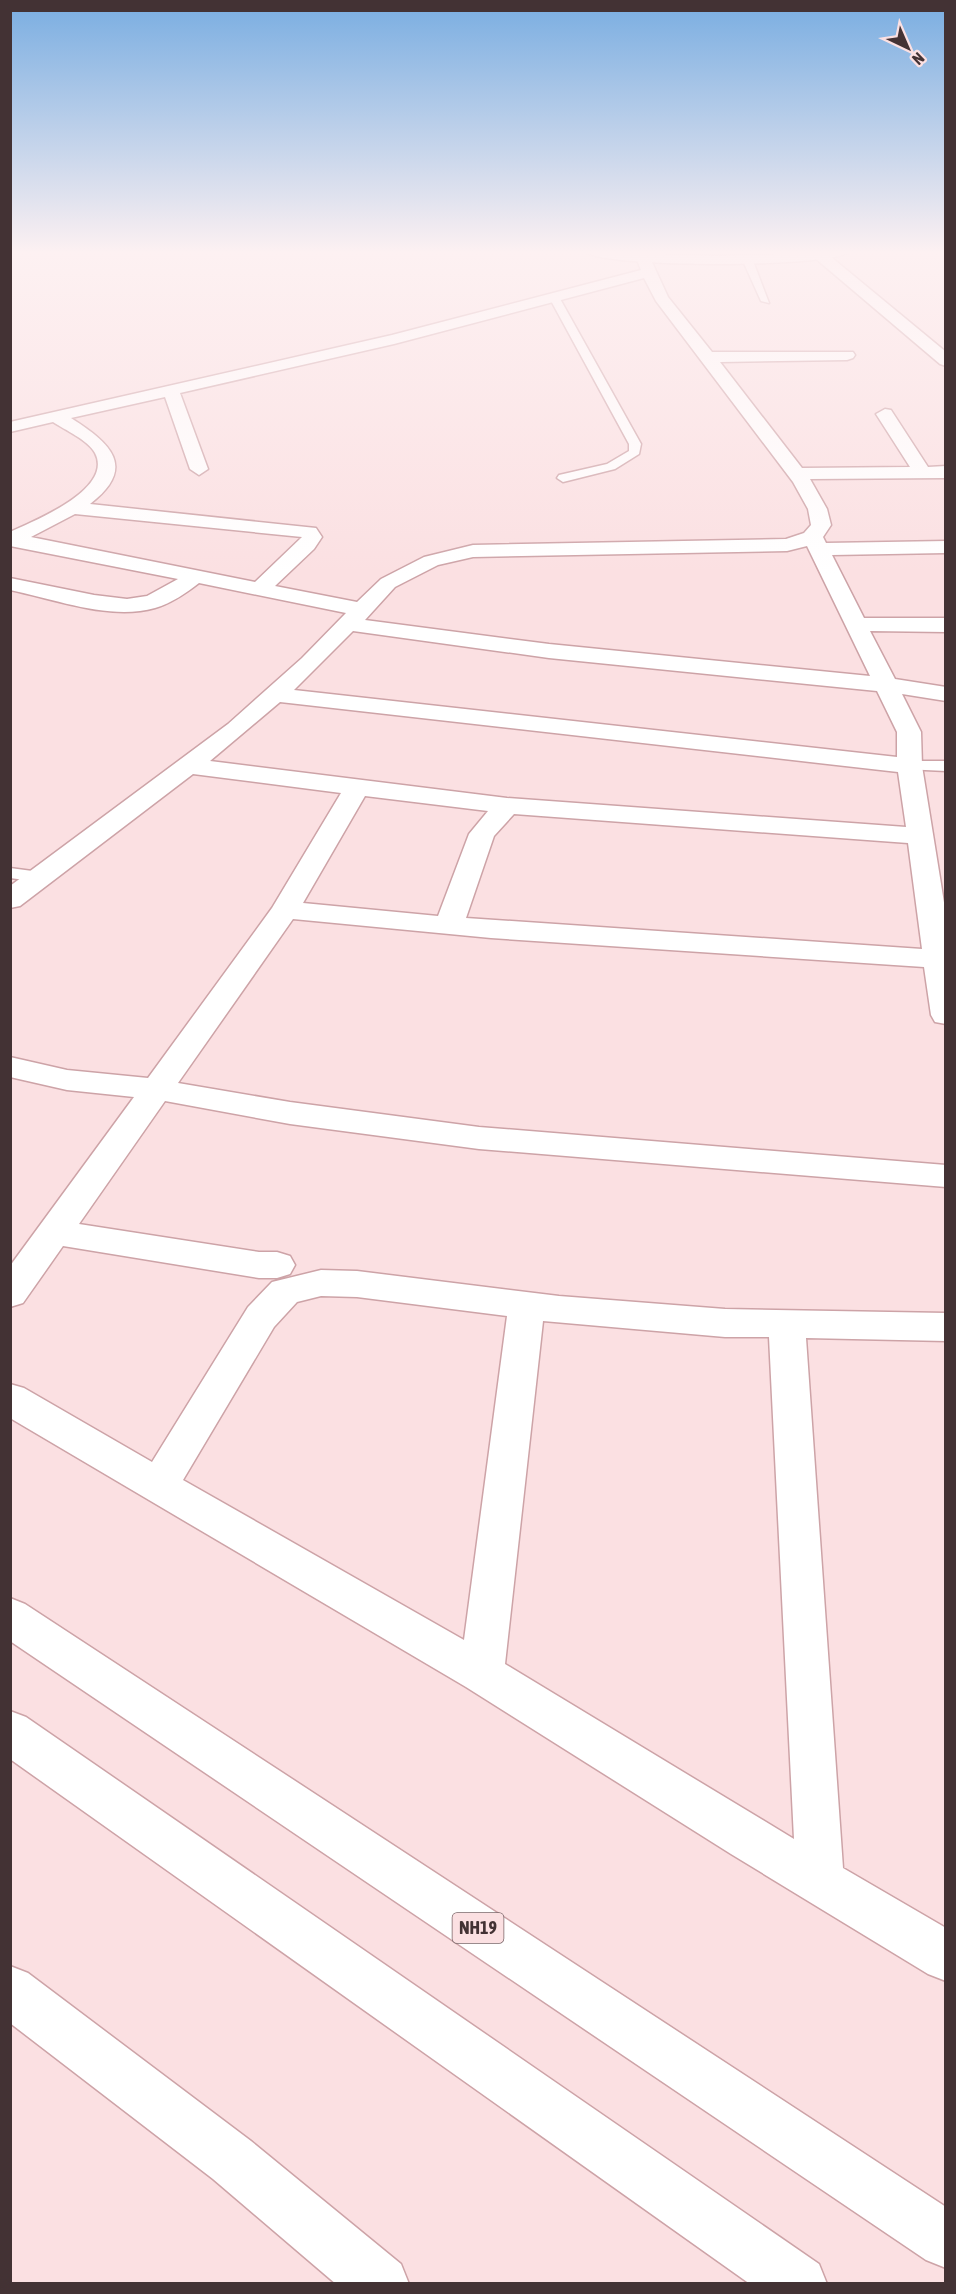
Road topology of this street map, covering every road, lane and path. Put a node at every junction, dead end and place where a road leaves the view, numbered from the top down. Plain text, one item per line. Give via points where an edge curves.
1 (309, 359) edge
2 (588, 359) edge
3 (709, 359) edge
4 (171, 391) junction
5 (885, 414) dead end
6 (56, 416) junction
7 (10, 427) edge
8 (200, 469) dead end
9 (945, 472) edge
10 (922, 473) junction
11 (798, 474) junction
12 (563, 478) dead end
13 (70, 508) junction
14 (11, 540) edge
15 (817, 543) junction
16 (945, 547) edge
17 (195, 577) junction
18 (10, 584) edge
19 (259, 590) junction
20 (10, 602) edge
21 (119, 604) junction
22 (356, 617) junction
23 (857, 624) junction
24 (945, 626) edge
25 (887, 685) junction
26 (945, 694) edge
27 (276, 695) junction
28 (188, 766) junction
29 (910, 766) junction
30 (945, 766) edge
31 (356, 789) junction
32 (507, 806) junction
33 (920, 836) junction
34 (10, 873) edge
35 (40, 877) junction
36 (10, 900) edge
37 (285, 910) junction
38 (448, 925) junction
39 (936, 959) junction
40 (945, 1008) edge
41 (10, 1067) edge
42 (156, 1089) junction
43 (945, 1176) edge
44 (53, 1233) junction
45 (277, 1265) dead end
46 (10, 1294) edge
47 (527, 1305) junction
48 (787, 1325) junction
49 (945, 1328) edge
50 (10, 1399) edge
51 (159, 1485) junction
52 (10, 1617) edge
53 (482, 1673) junction
54 (10, 1732) edge
55 (820, 1881) junction
56 (945, 1956) edge
57 (10, 1991) edge
58 (945, 2240) edge
59 (381, 2283) edge
60 (799, 2283) edge

1 - 4 main road
2 - 12 lane via 635,444 635,452 615,465
3 - 11 main road
4 - 6 main road
4 - 8 main road
5 - 10 main road
6 - 7 main road
6 - 13 main road via 104,451 108,461 102,485
9 - 10 main road
10 - 11 main road
11 - 15 main road via 821,513
13 - 14 main road
13 - 19 main road via 309,532 312,537 308,545
14 - 17 main road
15 - 16 main road
15 - 22 main road via 473,551 431,561 388,583
15 - 23 main road
17 - 19 main road
17 - 21 main road via 154,601
18 - 21 main road
19 - 22 main road
20 - 21 main road
22 - 25 main road via 549,651
22 - 27 main road
23 - 24 main road
23 - 25 main road
25 - 26 main road
25 - 29 main road via 909,732
27 - 28 main road
27 - 29 main road
28 - 31 main road
28 - 35 main road
29 - 30 lane
29 - 33 main road
31 - 32 main road
31 - 37 main road
32 - 33 main road
32 - 38 main road via 482,834
33 - 39 main road
34 - 35 lane
35 - 36 main road
37 - 38 main road
37 - 42 main road
38 - 39 main road
39 - 40 main road
41 - 42 main road via 67,1080
42 - 43 main road via 290,1113 479,1138
42 - 44 main road
44 - 45 main road
44 - 46 main road
47 - 48 main road
47 - 51 main road via 357,1284 321,1283 285,1291 261,1317
47 - 53 main road
48 - 49 main road
48 - 55 main road
50 - 51 main road
51 - 53 main road
52 - 58 main road, NH19
53 - 55 main road
54 - 60 main road
55 - 56 main road
57 - 59 main road via 232,2160

